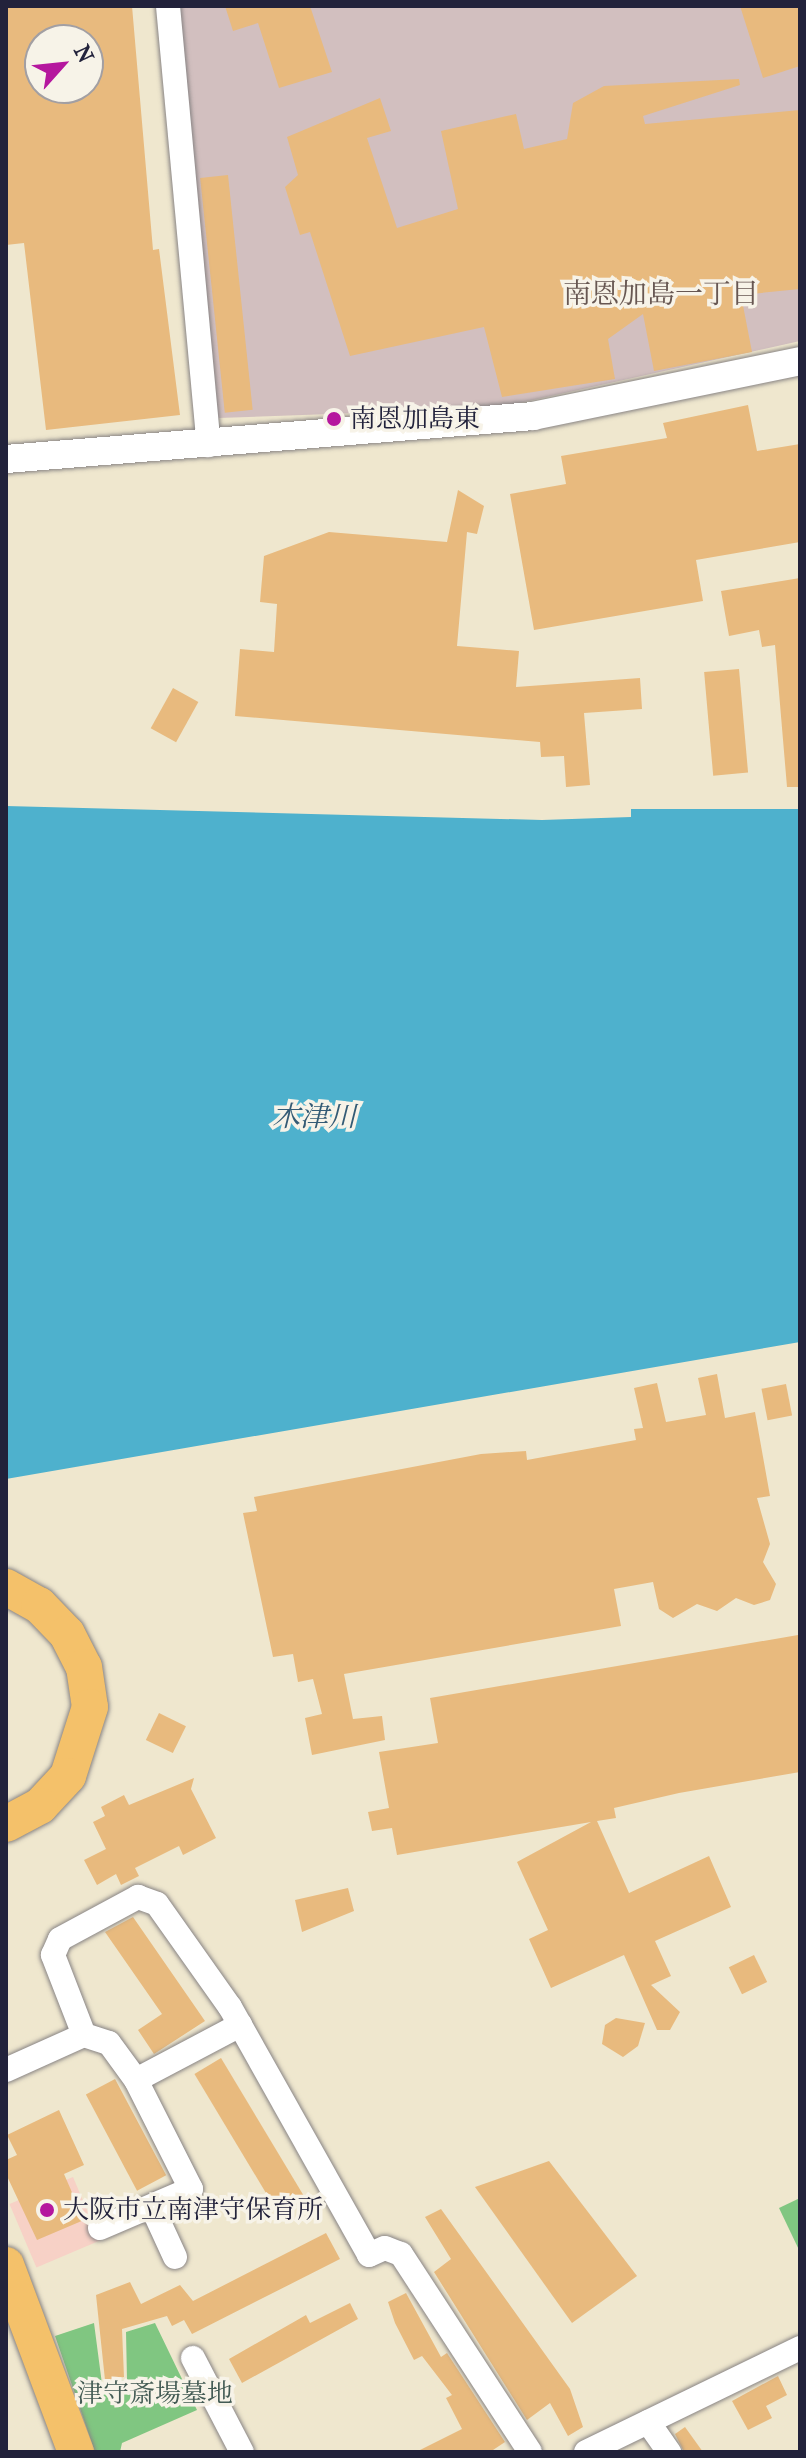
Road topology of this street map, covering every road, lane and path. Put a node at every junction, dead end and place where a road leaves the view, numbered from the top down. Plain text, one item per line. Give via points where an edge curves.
1 (168, 6) edge
2 (800, 361) edge
3 (209, 445) junction
4 (6, 459) edge
5 (6, 1588) edge
6 (6, 1824) edge
7 (240, 2025) junction
8 (84, 2035) junction
9 (6, 2070) edge
10 (136, 2080) junction
11 (152, 2207) junction
12 (100, 2228) dead end
13 (175, 2257) dead end
14 (6, 2265) edge
15 (800, 2348) edge
16 (193, 2358) dead end
17 (648, 2422) junction
18 (76, 2452) edge
19 (242, 2452) edge
20 (530, 2452) edge
21 (586, 2452) edge
22 (669, 2452) edge

1 - 3 street
2 - 3 street via 533,416
3 - 4 street
5 - 6 main road via 61,1629 82,1668 88,1702 69,1772 40,1805
7 - 8 street via 162,1909 138,1897 64,1935 54,1949
7 - 10 street
7 - 20 street via 369,2255 385,2248 401,2254
8 - 9 street
8 - 10 street via 109,2043
10 - 11 street via 190,2183 187,2193
11 - 12 street
11 - 13 street
14 - 18 main road
15 - 17 street
16 - 19 street
17 - 21 street
17 - 22 street

